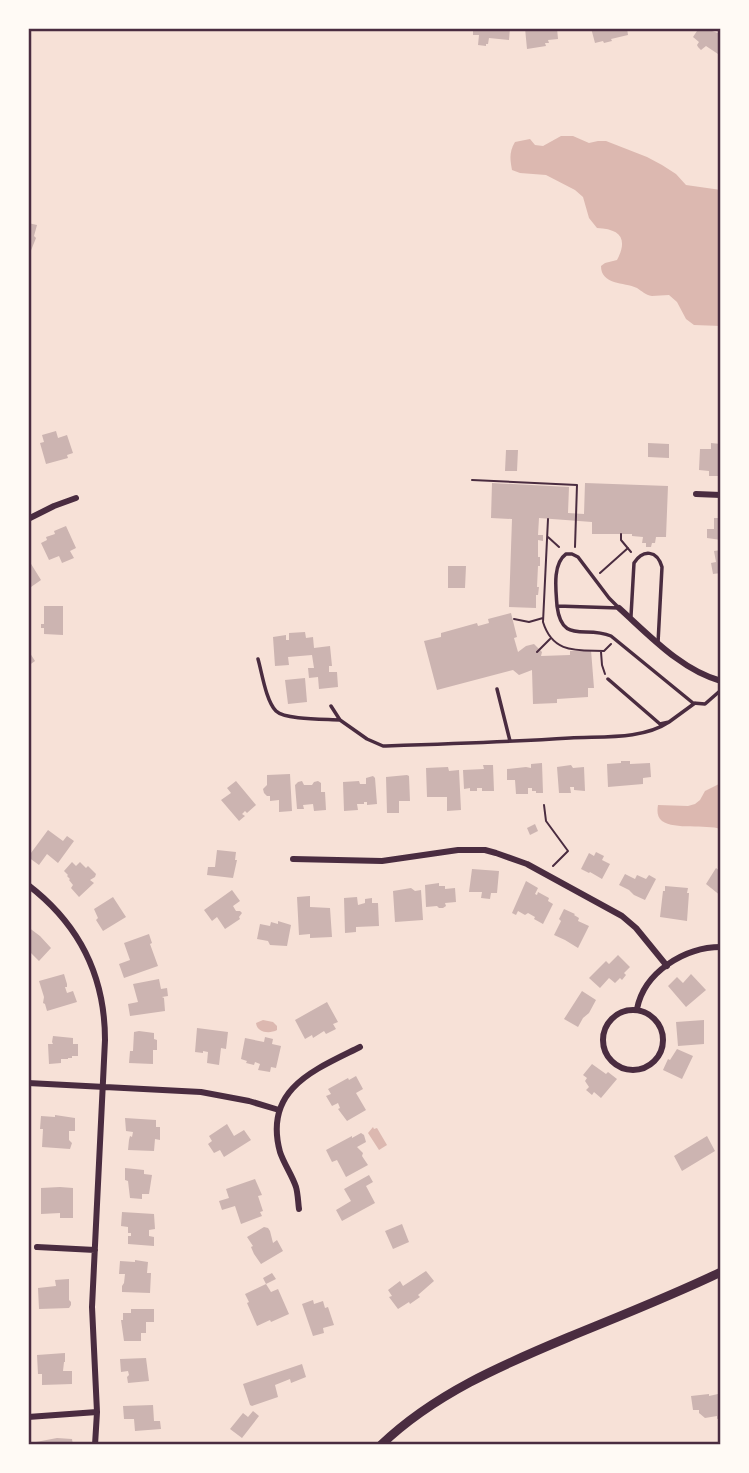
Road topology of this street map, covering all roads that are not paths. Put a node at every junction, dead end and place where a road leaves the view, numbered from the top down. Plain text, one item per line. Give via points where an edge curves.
1 (696, 494) dead end
2 (721, 495) edge
3 (76, 498) dead end
4 (28, 519) edge
5 (557, 606) junction
6 (619, 608) junction
7 (631, 618) junction
8 (658, 643) junction
9 (258, 659) dead end
10 (608, 679) road end
11 (721, 681) edge
12 (497, 689) dead end
13 (721, 690) edge
14 (695, 703) junction
15 (331, 706) dead end
16 (340, 720) junction
17 (669, 722) junction
18 (510, 741) junction
19 (293, 859) dead end
20 (28, 886) edge
21 (721, 947) edge
22 (667, 966) junction
23 (637, 1009) junction
24 (360, 1046) dead end
25 (28, 1083) edge
26 (103, 1087) junction
27 (279, 1110) junction
28 (299, 1209) dead end
29 (37, 1247) dead end
30 (95, 1250) junction
31 (721, 1272) edge
32 (97, 1412) junction
33 (28, 1416) edge
34 (95, 1445) edge
35 (381, 1445) edge

1 - 2 street
3 - 4 street
5 - 6 lane
5 - 6 lane via 558,567 566,554 574,555
5 - 14 lane via 559,621 566,628 611,636
6 - 7 street
7 - 8 street
7 - 8 lane via 633,566 636,559 652,554 662,565
8 - 11 street via 691,668
9 - 16 lane via 277,713
10 - 17 lane via 657,722
12 - 18 lane
13 - 14 lane via 708,702
14 - 17 lane
15 - 16 lane
16 - 18 lane via 383,746
17 - 18 lane via 641,734
19 - 22 street via 382,861 458,850 485,850 513,858 625,919
20 - 26 street via 70,928 98,984 105,1030
21 - 22 street via 695,950
22 - 23 street via 649,984
23 - 23 street via 660,1024 663,1045 652,1064 630,1070 609,1058 603,1035 616,1015
24 - 27 street via 302,1079
25 - 26 street
26 - 27 street via 201,1092
26 - 30 street
27 - 28 street via 277,1138
29 - 30 street
30 - 32 street via 92,1322
31 - 35 main road via 487,1372 437,1402
32 - 33 street
32 - 34 street

